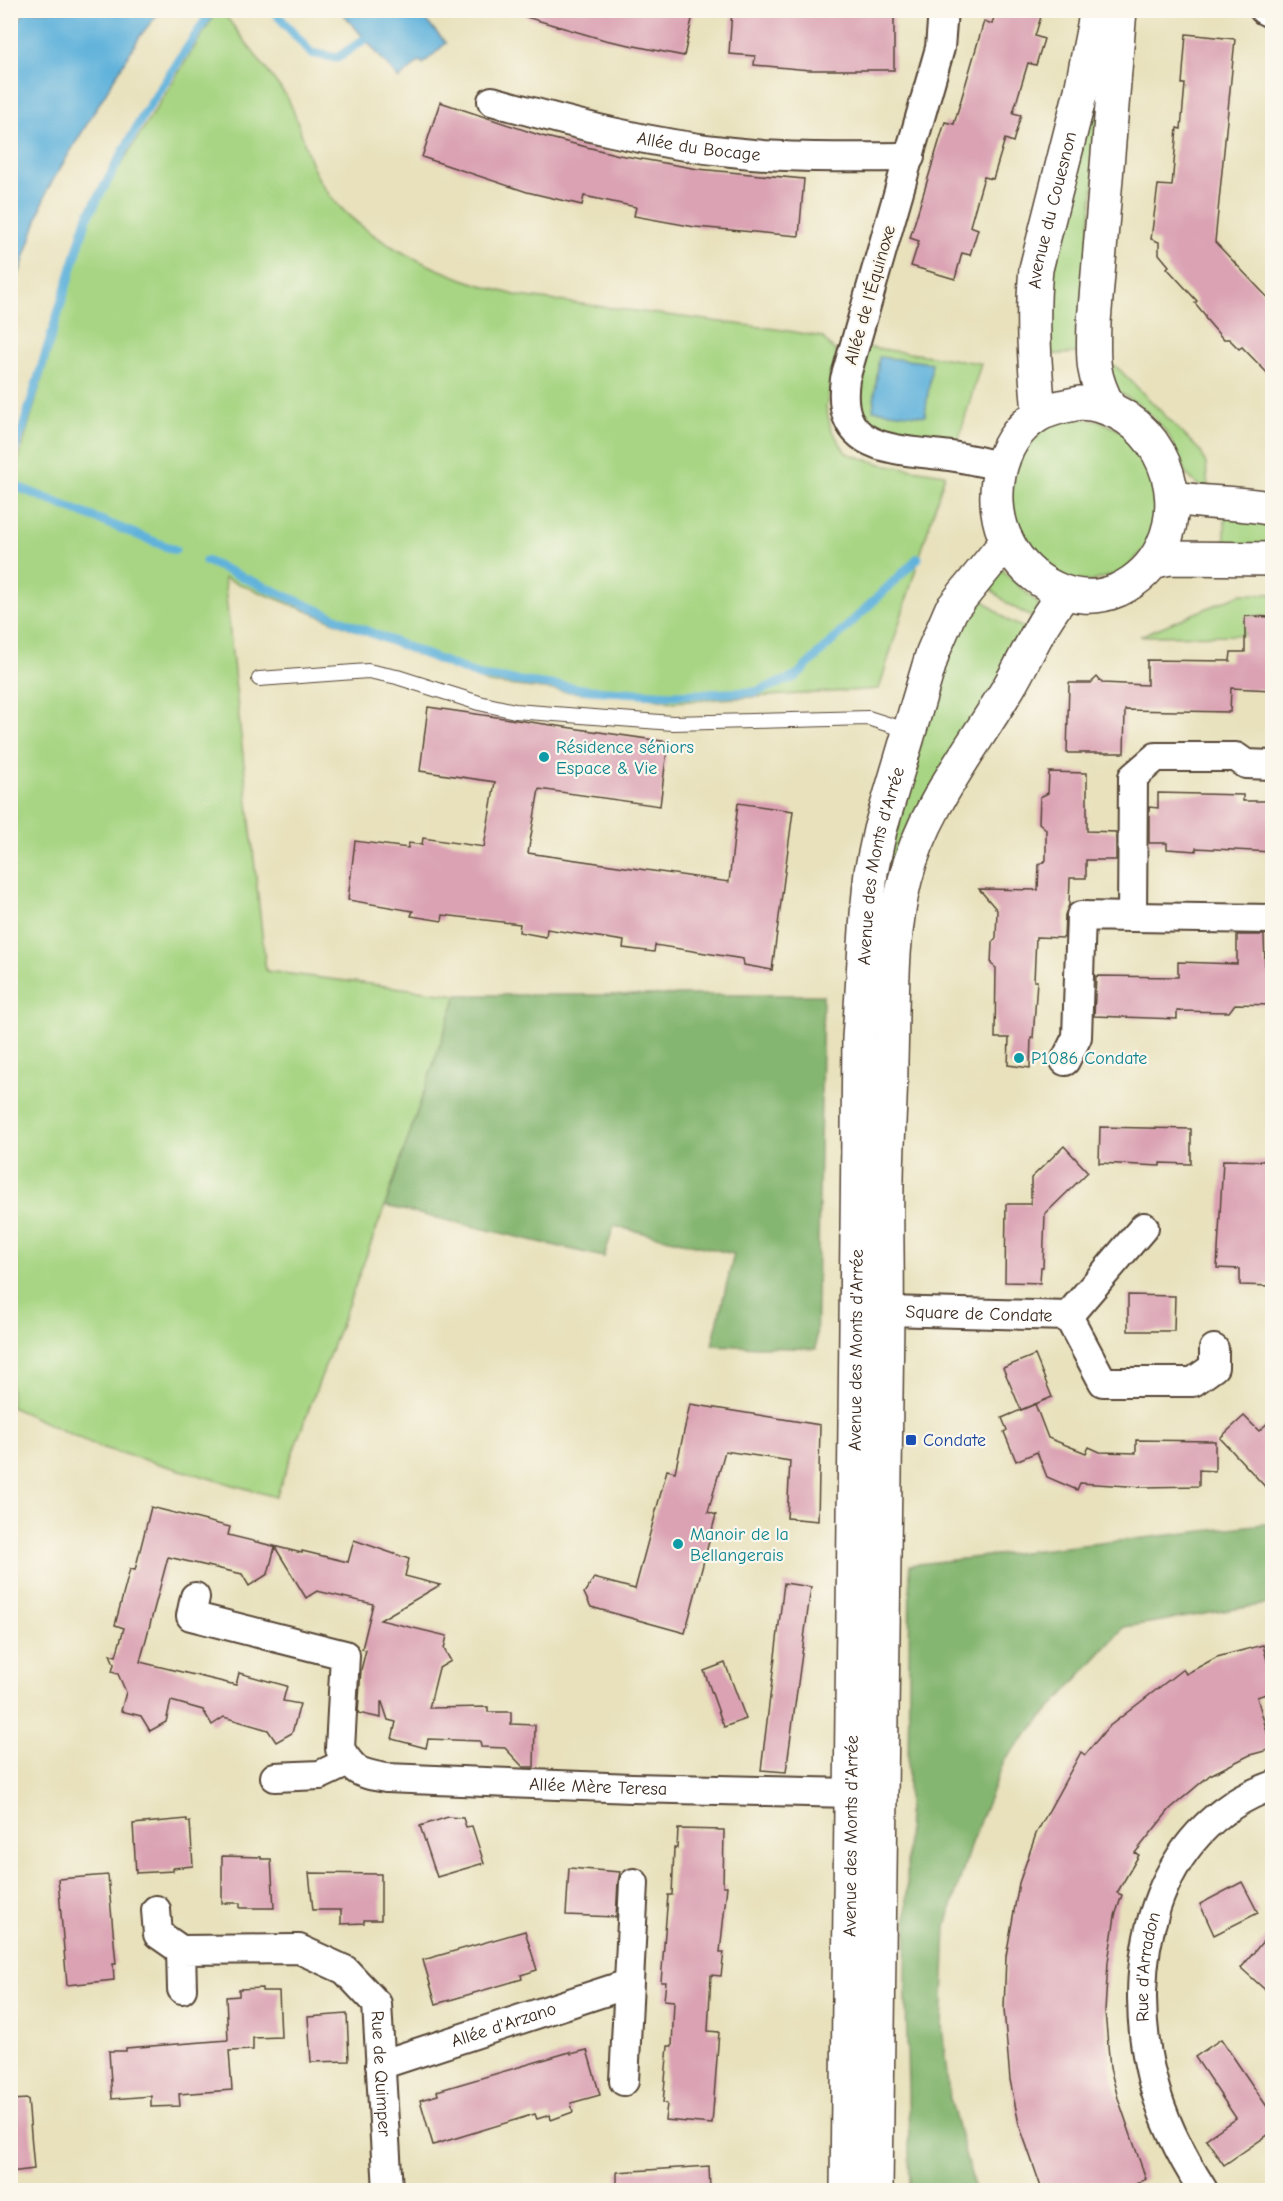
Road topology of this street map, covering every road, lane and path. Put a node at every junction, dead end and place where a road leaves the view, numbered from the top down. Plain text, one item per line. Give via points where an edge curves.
1 (943, 10) edge
2 (1097, 10) edge
3 (1120, 10) edge
4 (1264, 10) edge
5 (1272, 14) edge
6 (492, 100) dead end
7 (910, 157) junction
8 (1109, 407) junction
9 (1039, 414) junction
10 (1001, 466) junction
11 (1173, 497) junction
12 (1272, 509) edge
13 (1007, 541) junction
14 (1272, 559) edge
15 (1155, 561) junction
16 (1065, 594) junction
17 (258, 679) dead end
18 (909, 731) junction
19 (1272, 765) edge
20 (1132, 917) junction
21 (1272, 919) edge
22 (1065, 1060) dead end
23 (1144, 1227) dead end
24 (887, 1311) junction
25 (1068, 1316) junction
26 (1214, 1349) dead end
27 (195, 1597) dead end
28 (348, 1762) junction
29 (275, 1777) dead end
30 (1272, 1786) edge
31 (852, 1792) junction
32 (634, 1882) dead end
33 (156, 1910) dead end
34 (181, 1950) junction
35 (628, 1984) junction
36 (182, 1989) dead end
37 (380, 2066) junction
38 (624, 2081) dead end
39 (388, 2190) edge
40 (846, 2190) edge
41 (876, 2190) edge
42 (1203, 2190) edge

1 - 7 street, Allée de l'Équinoxe via 940,48
2 - 9 street, Avenue du Couesnon via 1082,91 1036,269
3 - 8 street via 1093,331 1094,370
4 - 5 street
6 - 7 street, Allée du Bocage via 609,132 671,144 793,157
7 - 10 street, Allée de l'Équinoxe via 845,379 844,409 851,426 863,438 885,448
8 - 9 street via 1080,403
8 - 11 street via 1134,423 1155,448 1166,469
9 - 10 street via 1017,434
10 - 13 street via 998,501
11 - 12 street
11 - 15 street via 1170,525
13 - 16 street via 1034,575
13 - 18 street, Avenue des Monts d'Arrée via 951,610 933,652
14 - 15 street
15 - 16 street via 1135,580 1110,593
16 - 24 street, Avenue des Monts d'Arrée via 1051,609 1011,684 944,791 917,843 906,875 892,967
17 - 18 lane via 368,671 516,711 673,723 868,718
18 - 31 street, Avenue des Monts d'Arrée via 871,872 862,976
19 - 20 street via 1246,764 1236,757 1156,756 1132,777
20 - 21 street
20 - 22 street via 1081,916 1077,1037
23 - 25 street, Square de Condate
24 - 25 street, Square de Condate
24 - 41 street, Avenue des Monts d'Arrée
25 - 26 street, Square de Condate via 1103,1382 1193,1382 1214,1366
27 - 28 street via 191,1616 347,1646 340,1749
28 - 29 street via 320,1775
28 - 31 street, Allée Mère Teresa via 359,1773 386,1778
30 - 42 street, Rue d'Arradon via 1220,1814 1181,1854 1158,1899 1148,1941 1143,2023 1152,2078 1179,2150
31 - 40 street, Avenue des Monts d'Arrée
32 - 35 street
33 - 34 street via 158,1934
34 - 36 street
34 - 37 street, Rue de Quimper via 299,1949 345,1970 377,2004
35 - 37 street, Allée d'Arzano
35 - 38 street
37 - 39 street, Rue de Quimper

